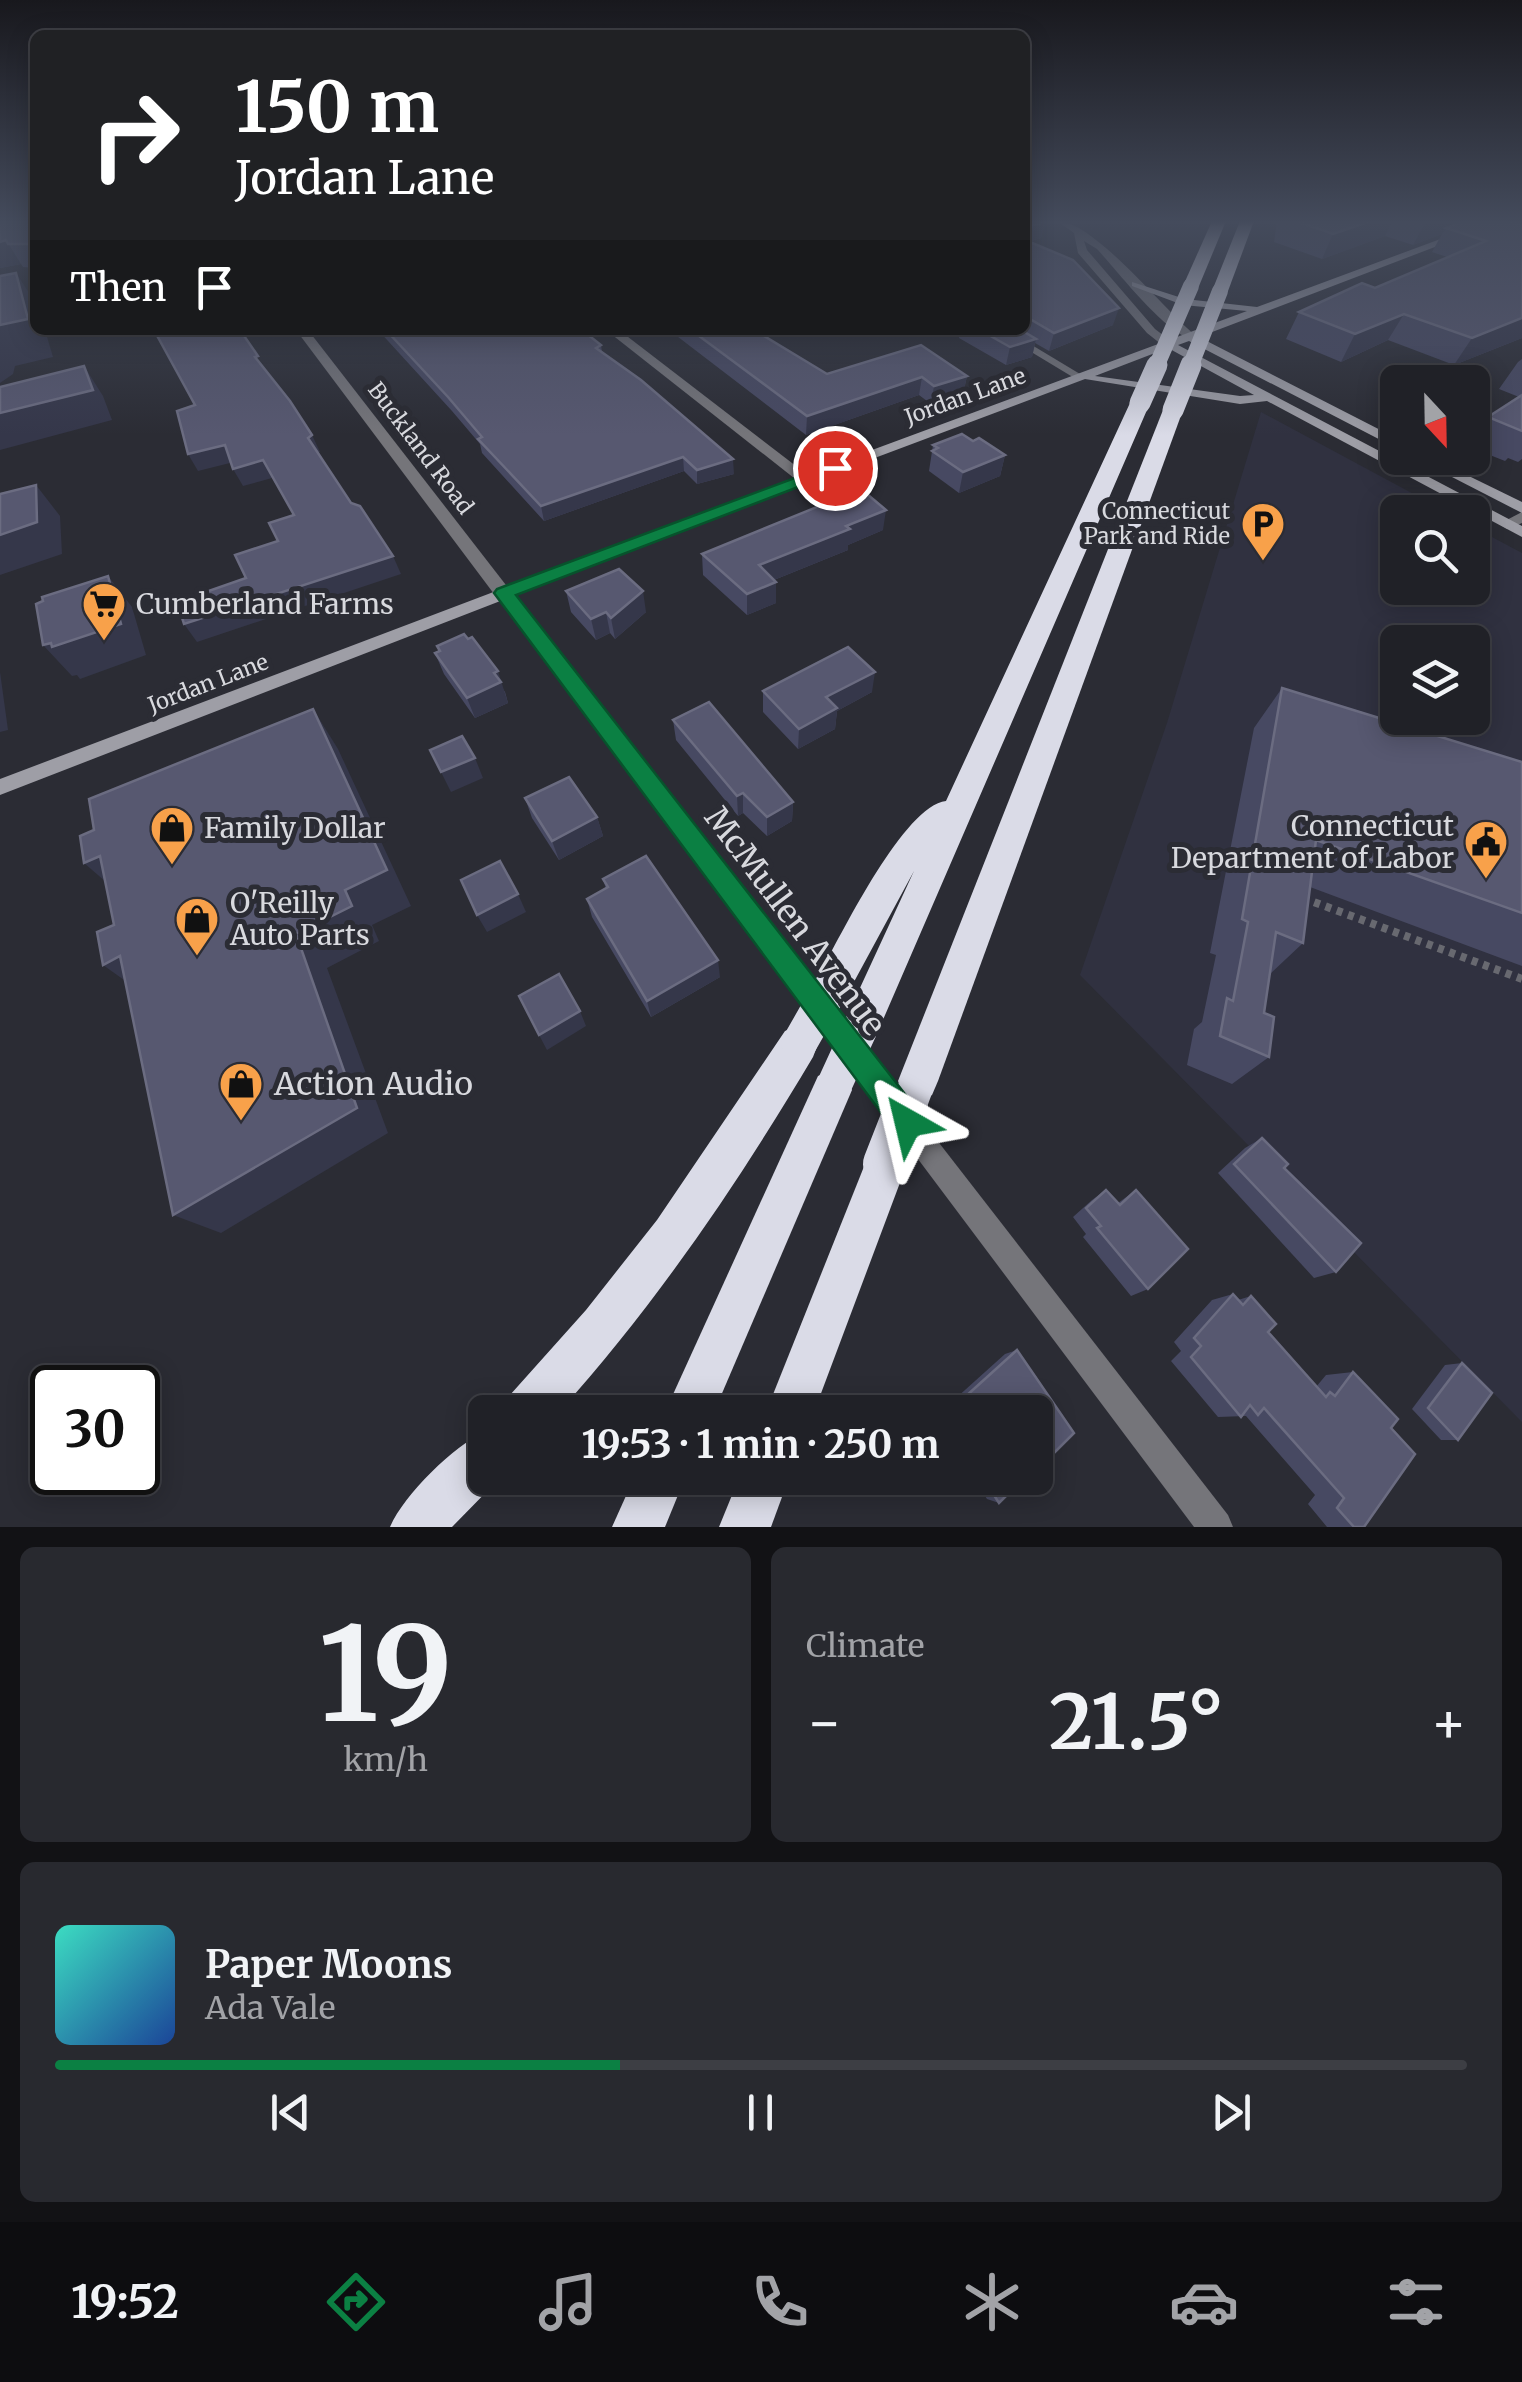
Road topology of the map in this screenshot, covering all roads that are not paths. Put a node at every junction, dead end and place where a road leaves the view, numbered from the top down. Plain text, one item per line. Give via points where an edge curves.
1 (1118, 292) edge
2 (1145, 292) edge
3 (1159, 292) edge
4 (1188, 292) edge
5 (1220, 292) edge
6 (1311, 292) edge
7 (1269, 308) junction
8 (306, 335) edge
9 (618, 335) edge
10 (1008, 335) edge
11 (1191, 337) junction
12 (1170, 345) junction
13 (1075, 379) junction
14 (1267, 398) junction
15 (1380, 436) edge
16 (1456, 475) edge
17 (804, 480) junction
18 (1522, 508) edge
19 (1517, 525) edge
20 (504, 593) junction
21 (0, 787) edge
22 (966, 788) junction
23 (542, 1395) edge
24 (697, 1395) edge
25 (797, 1395) edge
26 (468, 1474) edge
27 (652, 1495) edge
28 (758, 1495) edge
29 (762, 1495) edge
30 (416, 1527) edge
31 (638, 1527) edge
32 (745, 1527) edge
33 (756, 1527) edge
34 (1216, 1527) edge

1 - 12 street
2 - 11 street
3 - 7 main road via 1192,304
4 - 22 highway, bridge
5 - 25 highway, bridge
6 - 7 main road, Jordan Lane
7 - 11 main road, Jordan Lane
8 - 20 street, Buckland Road
9 - 17 street
10 - 13 lane
11 - 12 main road, Jordan Lane
11 - 15 main road
12 - 13 main road, Jordan Lane
12 - 14 main road
13 - 14 main road
13 - 17 main road, Jordan Lane
14 - 19 main road
16 - 18 main road
17 - 20 main road, Jordan Lane
20 - 21 main road, Jordan Lane
20 - 34 street, McMullen Avenue
22 - 23 highway, bridge via 893,872 798,1044 689,1214
22 - 24 highway, bridge
26 - 30 highway
27 - 31 highway
28 - 32 highway
29 - 33 highway

